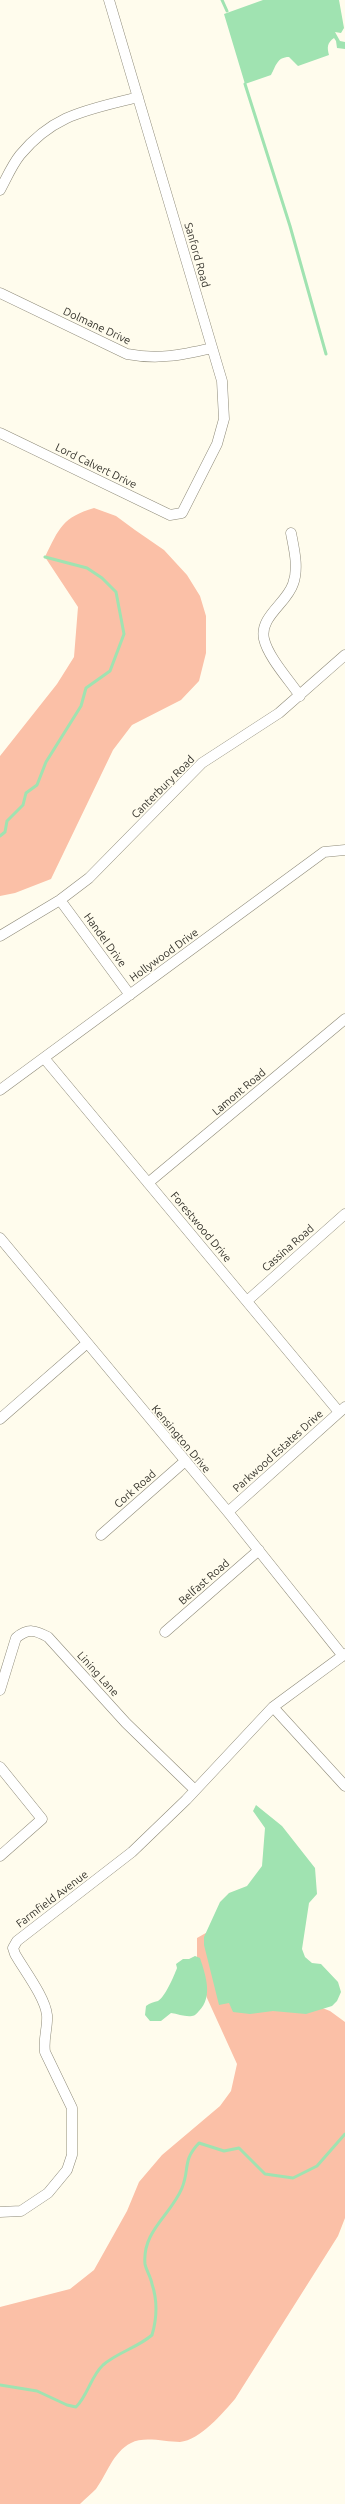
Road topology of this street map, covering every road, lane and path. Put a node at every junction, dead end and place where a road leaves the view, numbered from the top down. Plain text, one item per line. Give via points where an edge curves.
1 (109, 0) edge
2 (138, 97) junction
3 (0, 190) edge
4 (0, 293) edge
5 (212, 348) junction
6 (0, 433) edge
7 (182, 513) joint
8 (291, 533) dead end
9 (345, 655) edge
10 (300, 696) junction
11 (345, 850) edge
12 (60, 900) junction
13 (0, 936) edge
14 (130, 995) junction
15 (345, 1019) edge
16 (44, 1058) junction
17 (0, 1090) edge
18 (148, 1183) junction
19 (345, 1214) edge
20 (0, 1238) edge
21 (247, 1301) junction
22 (86, 1344) junction
23 (342, 1409) edge
24 (0, 1419) edge
25 (184, 1462) junction
26 (228, 1512) junction
27 (101, 1534) dead end
28 (259, 1550) junction
29 (165, 1632) dead end
30 (344, 1655) edge
31 (0, 1690) edge
32 (274, 1707) junction
33 (0, 1767) edge
34 (345, 1786) edge
35 (195, 1790) junction
36 (0, 1856) edge
37 (0, 2212) edge

1 - 2 street, Sanford Road
2 - 3 street via 68,116 42,133 19,156
2 - 5 street, Sanford Road
4 - 5 street, Dolmane Drive via 127,354 146,358 166,358
5 - 7 street, Sanford Road via 222,381 224,419 217,444
6 - 7 street, Lord Calvert Drive via 170,515
8 - 10 street via 296,571 293,585 270,616 264,638
9 - 10 street, Canterbury Road
10 - 12 street, Canterbury Road via 279,713 202,763 89,878
11 - 14 street, Hollywood Drive via 324,852
12 - 13 street, Canterbury Road
12 - 14 street, Handel Drive
14 - 16 street, Hollywood Drive
15 - 18 street, Lamont Road
16 - 17 street, Hollywood Drive
16 - 18 street, Forestwood Drive
18 - 21 street, Forestwood Drive
19 - 21 street, Cassina Road
20 - 22 street, Kensington Drive
21 - 23 street, Forestwood Drive
22 - 24 street
22 - 25 street, Kensington Drive
23 - 26 street, Parkwood Estates Drive
25 - 26 street, Kensington Drive
25 - 27 street, Cork Road
26 - 28 street, Kensington Drive
28 - 29 street, Belfast Road
28 - 30 street, Kensington Drive
30 - 32 street, Farmfield Avenue
31 - 35 street, Lining Lane via 16,1638 30,1630 38,1631 48,1637 126,1723
32 - 34 street
32 - 35 street, Farmfield Avenue
33 - 36 street via 42,1819
35 - 37 street, Farmfield Avenue via 132,1852 17,1941 13,1948 45,2005 45,2052 72,2108 74,2136 72,2155 59,2183 48,2194 21,2211

